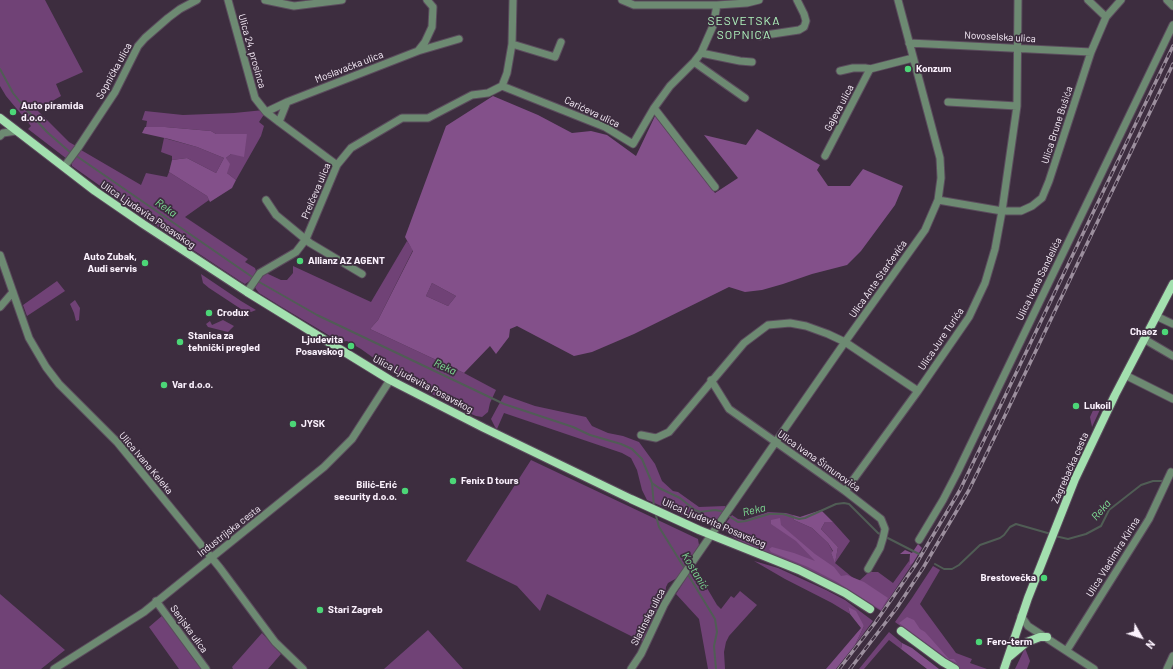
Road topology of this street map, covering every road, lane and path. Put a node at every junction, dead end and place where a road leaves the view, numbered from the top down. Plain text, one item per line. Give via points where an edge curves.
1 (197, 0) edge
2 (228, 0) edge
3 (265, 0) edge
4 (342, 0) edge
5 (428, 0) edge
6 (512, 0) edge
7 (622, 0) edge
8 (759, 0) edge
9 (797, 0) edge
10 (898, 0) edge
11 (1018, 0) edge
12 (1088, 0) edge
13 (1121, 0) edge
14 (1167, 0) edge
15 (739, 2) edge
16 (717, 6) junction
17 (1173, 6) edge
18 (1106, 17) junction
19 (1173, 25) edge
20 (759, 36) dead end
21 (459, 39) dead end
22 (561, 42) dead end
23 (909, 43) junction
24 (512, 44) junction
25 (1018, 48) junction
26 (418, 52) junction
27 (701, 52) junction
28 (1091, 52) junction
29 (912, 58) junction
30 (694, 62) junction
31 (752, 62) dead end
32 (870, 69) junction
33 (840, 71) dead end
34 (502, 86) junction
35 (744, 98) dead end
36 (287, 102) junction
37 (948, 102) dead end
38 (1017, 106) junction
39 (654, 108) junction
40 (266, 112) junction
41 (1, 121) edge
42 (279, 122) junction
43 (16, 131) junction
44 (0, 136) edge
45 (825, 156) dead end
46 (337, 166) junction
47 (64, 167) junction
48 (715, 187) dead end
49 (266, 200) dead end
50 (938, 200) junction
51 (1002, 211) junction
52 (306, 239) junction
53 (0, 255) edge
54 (362, 274) dead end
55 (1173, 284) edge
56 (249, 289) junction
57 (13, 292) junction
58 (0, 307) edge
59 (1156, 316) junction
60 (1173, 324) edge
61 (1144, 339) junction
62 (845, 342) junction
63 (1173, 356) edge
64 (1125, 375) junction
65 (390, 380) junction
66 (711, 380) junction
67 (918, 391) junction
68 (1173, 399) edge
69 (641, 435) dead end
70 (776, 442) junction
71 (1170, 475) dead end
72 (845, 491) junction
73 (712, 535) junction
74 (919, 540) dead end
75 (211, 558) junction
76 (868, 568) dead end
77 (156, 602) junction
78 (870, 609) dead end
79 (1022, 616) junction
80 (901, 631) dead end
81 (1046, 637) junction
82 (1067, 650) junction
83 (1173, 656) edge
84 (1008, 659) junction
85 (943, 662) junction
86 (1004, 668) edge
87 (54, 669) edge
88 (206, 669) edge
89 (303, 669) edge
90 (631, 669) edge
91 (950, 669) edge
92 (955, 669) edge
93 (1094, 669) edge
94 (1167, 669) edge

1 - 47 street, Sopnička ulica via 168,18 138,46 115,92
2 - 40 street, Ulica 24. prosinca via 255,98
3 - 4 street via 294,6
5 - 26 street via 433,7 432,26
6 - 24 street
7 - 16 street via 634,5
8 - 15 street
9 - 20 street via 806,21 804,27
10 - 23 street, Ulica Ante Starčevića
11 - 25 street, Ulica Jure Turića
12 - 18 street
13 - 18 street, Ulica Brune Bušića
14 - 17 street
15 - 16 street
16 - 27 street, Carićeva ulica via 713,26
18 - 28 street, Ulica Brune Bušića
19 - 74 street, Ulica Ivana Sandelića via 957,473
21 - 26 street, Moslavačka ulica
22 - 24 street via 555,57
23 - 25 street, Novoselska ulica
23 - 29 street, Ulica Ante Starčevića
24 - 34 street
25 - 28 street, Novoselska ulica
25 - 38 street, Ulica Jure Turića
26 - 36 street, Moslavačka ulica
27 - 30 street, Carićeva ulica
27 - 31 street via 740,62
28 - 51 street, Ulica Brune Bušića via 1042,198 1021,211
29 - 32 street, Gajeva ulica
29 - 50 street, Ulica Ante Starčevića via 940,158
30 - 35 street
30 - 39 street, Carićeva ulica via 670,86
32 - 33 street, Gajeva ulica via 853,68
32 - 45 street, Gajeva ulica
34 - 39 street, Carićeva ulica via 605,128 634,144
34 - 46 street, Prelčeva ulica via 488,94 472,95 428,118 402,118 351,148
36 - 40 street, Moslavačka ulica
36 - 42 street
37 - 38 street
38 - 51 street, Ulica Jure Turića
39 - 48 street
40 - 42 street, Ulica 24. prosinca
41 - 43 main road, Ulica Ljudevita Posavskog
42 - 46 street, Ulica 24. prosinca
43 - 44 street
43 - 47 main road, Ulica Ljudevita Posavskog
46 - 52 street, Prelčeva ulica
47 - 56 main road, Ulica Ljudevita Posavskog via 143,224
49 - 52 street, Prelčeva ulica via 276,215
50 - 51 street, Ulica Brune Bušića
50 - 62 street, Ulica Ante Starčevića via 925,230
51 - 67 street, Ulica Jure Turića via 996,249 969,317
52 - 54 street, Prelčeva ulica
52 - 56 street, Prelčeva ulica via 296,252 260,273
53 - 57 street, Ulica Ivana Keleka
55 - 59 main road, Zagrebačka cesta
56 - 65 main road, Ulica Ljudevita Posavskog
57 - 58 street
57 - 75 street, Ulica Ivana Keleka via 29,338 46,367 59,384 117,442
59 - 60 street
59 - 61 main road, Zagrebačka cesta
61 - 63 street
61 - 64 main road, Zagrebačka cesta
62 - 66 street via 806,326 790,323 768,325 744,343
62 - 67 street
62 - 70 street, Ulica Ante Starčevića
64 - 68 street
64 - 79 main road, Zagrebačka cesta via 1078,473
65 - 73 main road, Ulica Ljudevita Posavskog via 484,428
65 - 75 street, Industrijska cesta via 352,439 331,461
66 - 69 street via 668,432 656,438
66 - 70 street, Ulica Ivana Šimunovića via 729,409
67 - 72 street, Ulica Jure Turića
70 - 72 street, Ulica Ivana Šimunovića
70 - 73 street, Ulica Ante Starčevića
71 - 82 street, Ulica Vladimira Kirina via 1149,519
72 - 76 street, Ulica Ivana Šimunovića via 880,519 885,529 880,548
73 - 78 main road, Ulica Ljudevita Posavskog via 799,570
73 - 90 street, Slatinska ulica via 664,604 641,654
75 - 77 street, Industrijska cesta
75 - 89 street, Ulica Ivana Keleka via 275,642
77 - 87 street, Industrijska cesta via 130,622
77 - 88 street, Senjska ulica
79 - 81 street via 1026,624
79 - 84 main road, Zagrebačka cesta
80 - 85 main road
81 - 82 street
81 - 84 main road via 1027,642
82 - 93 street
83 - 94 street
84 - 86 main road, Zagrebačka cesta
85 - 91 main road
85 - 92 main road

